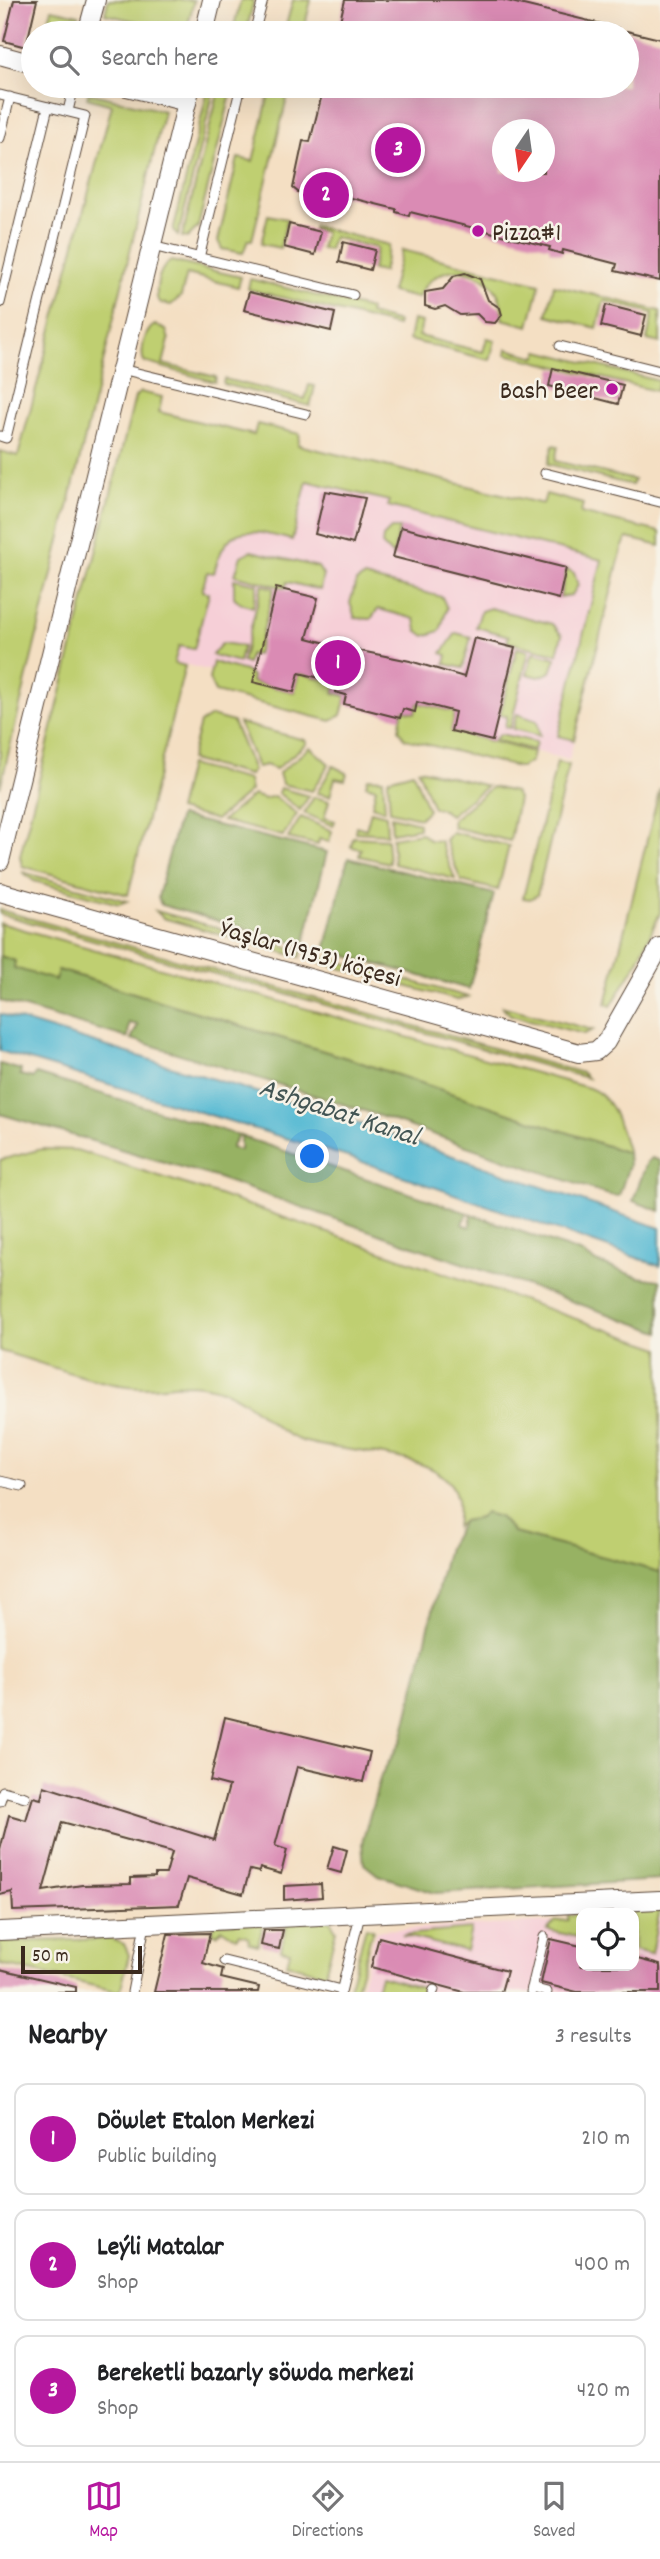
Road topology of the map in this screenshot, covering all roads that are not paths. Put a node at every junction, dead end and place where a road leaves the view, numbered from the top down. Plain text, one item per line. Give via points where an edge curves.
1 (96, 0) edge
2 (212, 0) edge
3 (262, 0) edge
4 (90, 21) edge
5 (207, 21) edge
6 (257, 21) edge
7 (0, 55) edge
8 (21, 61) edge
9 (5, 96) edge
10 (71, 98) edge
11 (188, 98) edge
12 (238, 98) edge
13 (48, 107) junction
14 (68, 111) junction
15 (0, 138) edge
16 (152, 246) junction
17 (199, 258) junction
18 (353, 296) dead end
19 (0, 303) edge
20 (559, 346) dead end
21 (121, 369) junction
22 (660, 371) edge
23 (306, 414) dead end
24 (0, 436) edge
25 (545, 473) dead end
26 (660, 502) edge
27 (0, 862) edge
28 (0, 892) edge
29 (660, 947) edge
30 (0, 1481) edge
31 (22, 1486) dead end
32 (25, 1797) dead end
33 (0, 1801) edge
34 (660, 1900) edge
35 (360, 1915) junction
36 (145, 1925) junction
37 (0, 1931) edge
38 (544, 1937) dead end
39 (224, 1961) dead end
40 (531, 1990) edge
41 (341, 1991) edge
42 (132, 1992) edge
43 (547, 1992) edge

1 - 4 street
2 - 5 street
3 - 6 lane
7 - 8 street
9 - 13 lane
9 - 15 lane
10 - 14 lane
11 - 16 street
12 - 17 lane
13 - 14 lane
13 - 19 lane
14 - 24 lane via 85,116 6,438
16 - 17 lane
16 - 21 street
17 - 18 lane
20 - 22 lane
21 - 23 lane
21 - 27 street
25 - 26 lane
28 - 29 street, Ýaşlar (1953) köçesi via 588,1054 606,1042
30 - 31 lane
32 - 33 lane via 3,1791
34 - 35 street
35 - 36 street
35 - 41 lane
36 - 37 street
36 - 42 lane
38 - 40 lane
39 - 41 lane
40 - 43 lane

